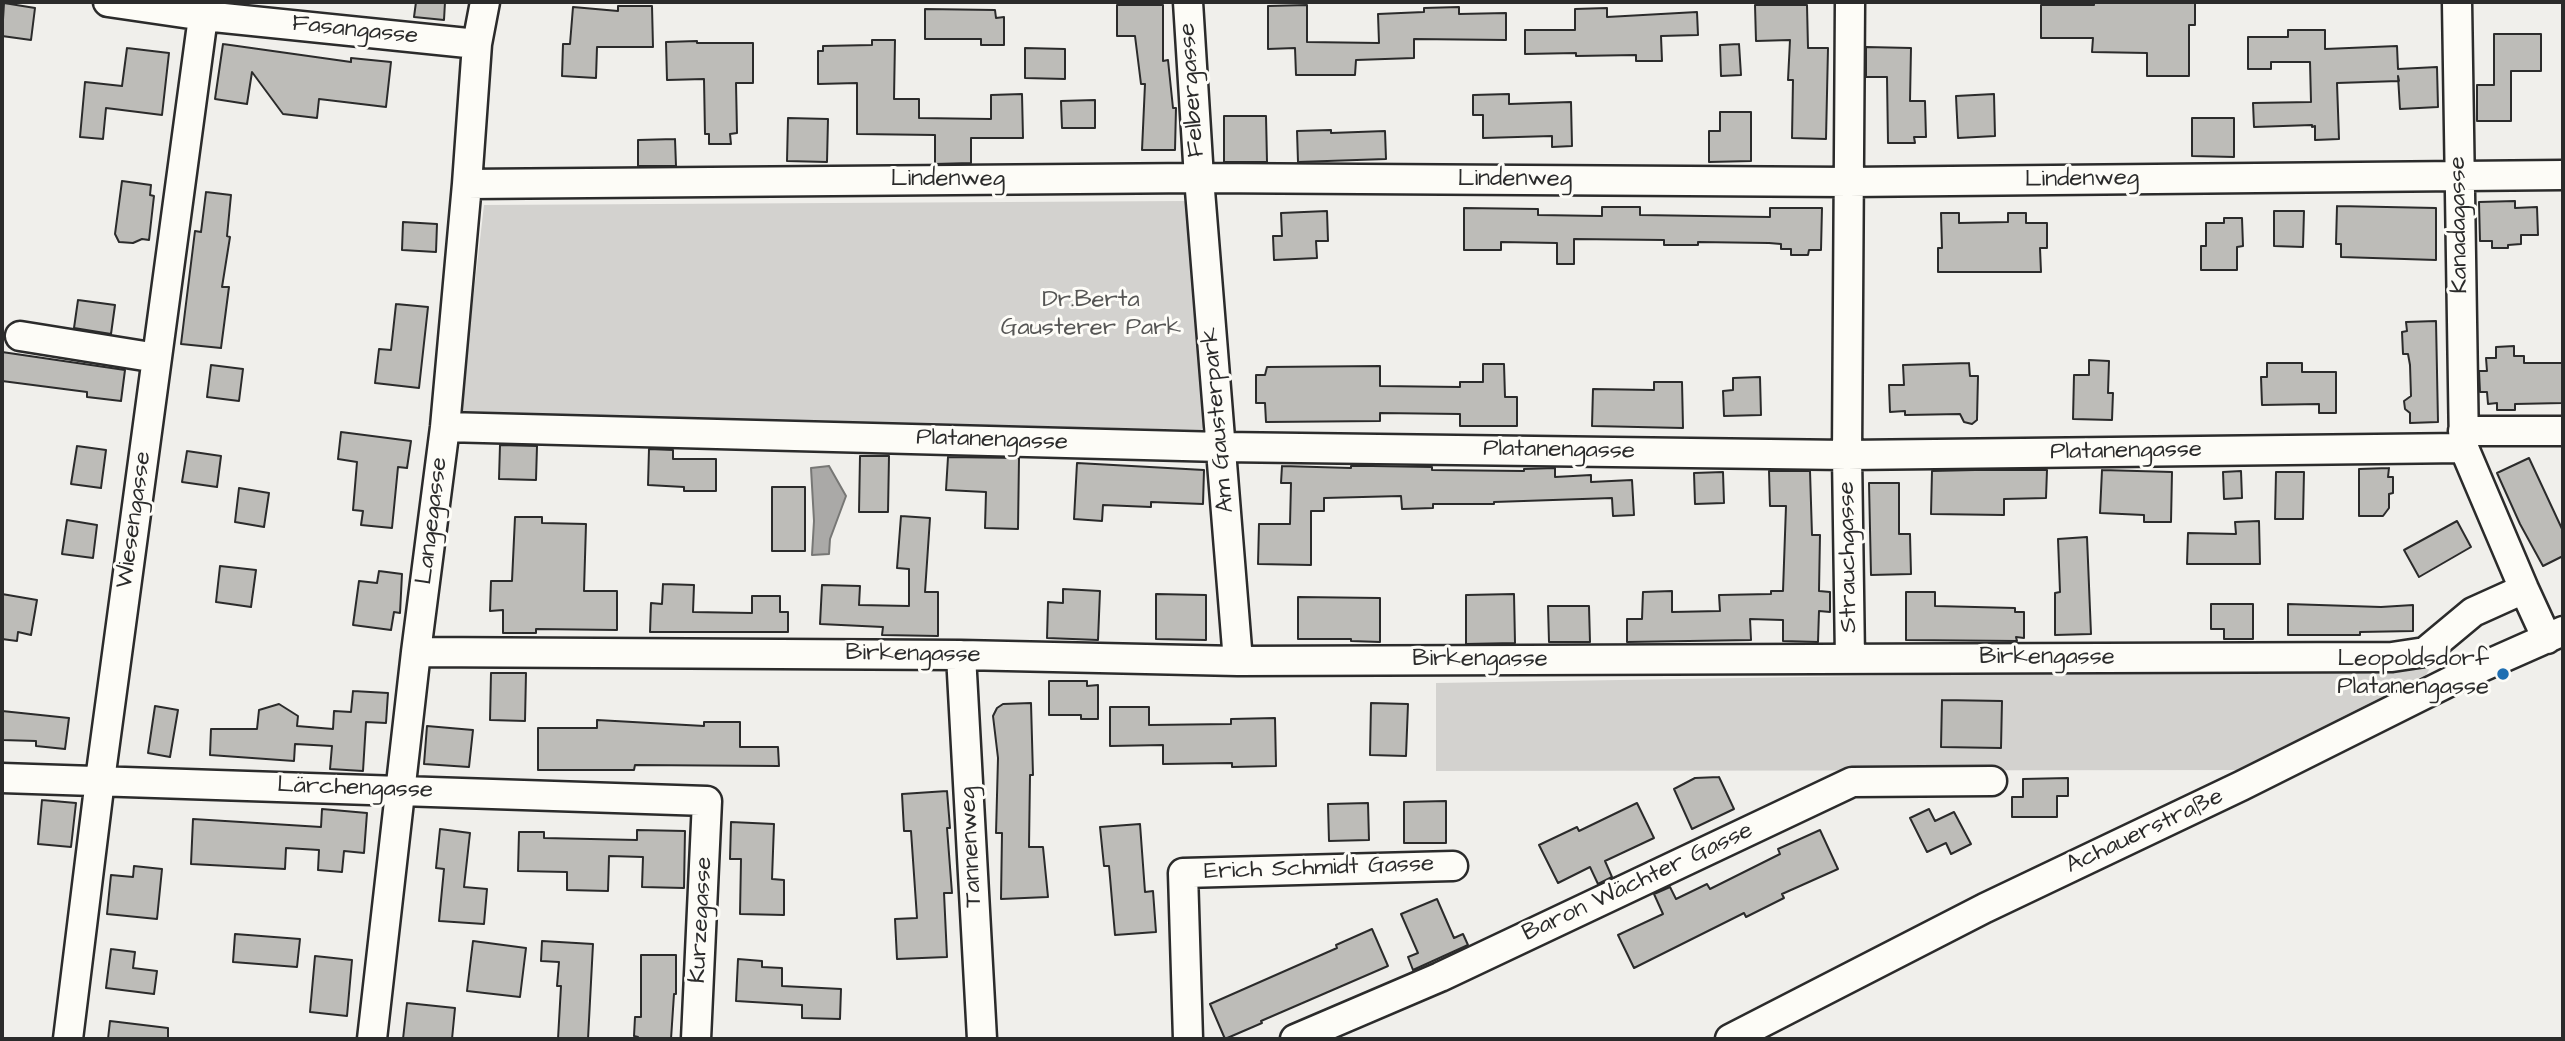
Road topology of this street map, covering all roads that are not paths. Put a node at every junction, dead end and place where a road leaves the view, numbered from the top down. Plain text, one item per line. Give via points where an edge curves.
1 (108, 2) edge
2 (485, 2) edge
3 (1188, 2) edge
4 (1850, 2) edge
5 (2457, 2) edge
6 (204, 9) edge
7 (477, 44) junction
8 (2459, 176) junction
9 (2563, 176) edge
10 (1199, 178) junction
11 (1849, 182) junction
12 (467, 184) junction
13 (20, 337) dead end
14 (157, 358) junction
15 (445, 427) junction
16 (2563, 432) edge
17 (2463, 440) junction
18 (1222, 447) junction
19 (1847, 455) junction
20 (2524, 589) junction
21 (2555, 635) edge
22 (416, 652) junction
23 (961, 655) junction
24 (1850, 659) junction
25 (1238, 661) junction
26 (2, 778) edge
27 (100, 780) junction
28 (1992, 781) dead end
29 (399, 790) junction
30 (707, 801) joint
31 (1453, 866) dead end
32 (68, 1039) edge
33 (372, 1039) edge
34 (696, 1039) edge
35 (982, 1039) edge
36 (1188, 1039) edge
37 (1295, 1039) edge
38 (1730, 1039) edge

1 - 6 street, Fasangasse
2 - 7 street, Langegasse
3 - 10 street, Felbergasse
4 - 11 street
5 - 8 street, Kanadagasse
6 - 7 street, Fasangasse
6 - 14 street, Wiesengasse
7 - 12 street, Langegasse
8 - 9 street, Lindenweg
8 - 11 street, Lindenweg
8 - 17 street, Kanadagasse
10 - 11 street, Lindenweg
10 - 12 street, Lindenweg
10 - 18 street, Am Gausterpark
11 - 19 street, Strauchgasse
12 - 15 street, Langegasse
13 - 14 street
14 - 27 street, Wiesengasse
15 - 18 street, Platanengasse
15 - 22 street, Langegasse
16 - 17 street, Platanengasse
17 - 19 street, Platanengasse
17 - 20 street
18 - 19 street, Platanengasse
18 - 25 street, Am Gausterpark
19 - 24 street, Strauchgasse
20 - 21 street
20 - 24 street, Birkengasse via 2473,612 2425,652 2392,657
21 - 38 street, Achauerstraße via 2457,678 1985,908
22 - 23 street, Birkengasse
22 - 29 street, Langegasse
23 - 25 street, Birkengasse
23 - 35 street, Tannenweg
24 - 25 street, Birkengasse
26 - 27 street, Lärchengasse
27 - 29 street, Lärchengasse
27 - 32 street, Wiesengasse
28 - 37 street, Baron Wächter Gasse via 1852,782 1440,977
29 - 30 street, Lärchengasse
29 - 33 street, Langegasse
30 - 34 street, Kurzegasse
31 - 36 street, Erich Schmidt Gasse via 1183,873

